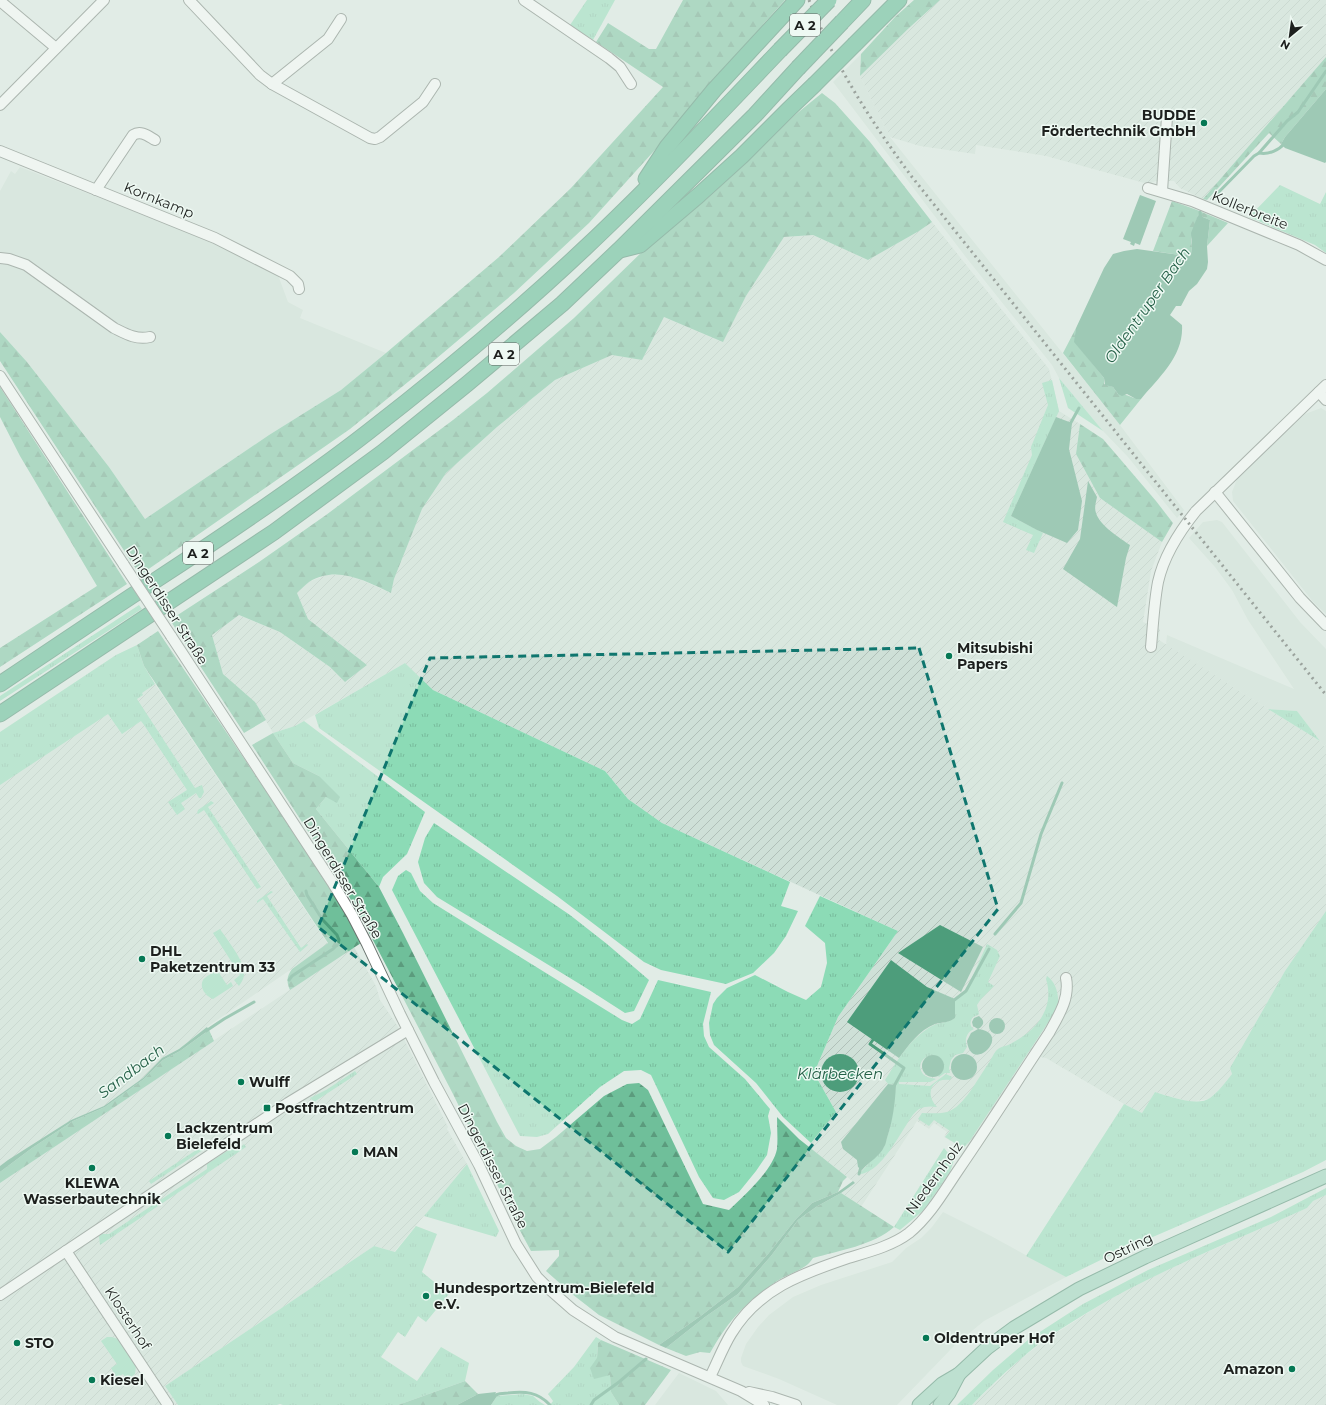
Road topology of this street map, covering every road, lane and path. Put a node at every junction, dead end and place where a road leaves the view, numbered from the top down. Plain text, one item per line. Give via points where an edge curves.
1 (104, 0) edge
2 (189, 0) edge
3 (524, 0) edge
4 (796, 0) edge
5 (829, 0) edge
6 (864, 0) edge
7 (899, 0) edge
8 (0, 1) edge
9 (341, 19) dead end
10 (56, 48) junction
11 (272, 84) junction
12 (435, 84) dead end
13 (631, 84) dead end
14 (0, 105) edge
15 (1167, 117) dead end
16 (155, 140) dead end
17 (0, 151) edge
18 (1148, 188) dead end
19 (96, 190) junction
20 (1162, 191) junction
21 (626, 208) junction
22 (619, 250) junction
23 (0, 258) edge
24 (1326, 260) edge
25 (299, 289) dead end
26 (150, 337) dead end
27 (0, 376) edge
28 (1322, 388) edge
29 (1326, 400) edge
30 (1215, 492) junction
31 (1326, 625) edge
32 (1151, 647) dead end
33 (0, 684) edge
34 (0, 714) edge
35 (1066, 978) dead end
36 (408, 1030) junction
37 (1326, 1176) edge
38 (66, 1251) junction
39 (0, 1295) edge
40 (959, 1374) junction
41 (710, 1377) junction
42 (741, 1391) junction
43 (166, 1404) edge
44 (764, 1405) edge
45 (796, 1405) edge
46 (919, 1405) edge
47 (940, 1405) edge

1 - 10 street
2 - 11 street via 260,75
3 - 13 street via 609,58 620,67
4 - 21 highway via 714,90 667,147
5 - 21 highway, A 2, bridge
6 - 22 highway, A 2, bridge via 755,115
7 - 22 highway, bridge via 814,86 699,195 640,245
8 - 10 street
9 - 11 street via 328,39
10 - 14 street
11 - 12 street via 363,135 375,139 423,102
15 - 20 street
16 - 19 street via 143,133 133,135
17 - 19 street, Kornkamp
18 - 20 street, Kollerbreite
19 - 25 street, Kornkamp via 224,242 290,276 298,284
20 - 24 street, Kollerbreite via 1299,245
21 - 33 highway, A 2 via 508,318 368,432 241,524
22 - 34 highway, A 2 via 515,345 383,452 263,539
23 - 26 street via 9,258 26,265 126,335 142,339
27 - 36 street, Dingerdisser Straße, bridge via 332,882 368,944
28 - 29 street
28 - 30 street
30 - 31 street via 1300,598
30 - 32 street via 1182,529 1165,561 1158,581
35 - 41 street, Niedernholz via 1067,996 1049,1033 925,1218 908,1234 897,1240 812,1270 765,1296 748,1311 732,1332
36 - 38 street via 288,1103
36 - 41 street, Dingerdisser Straße via 479,1166 516,1244 537,1277 559,1298 599,1328
37 - 40 main road, Ostring via 1079,1289 1014,1328
38 - 39 street
38 - 43 street, Klosterhof
40 - 46 main road, Ostring via 942,1384
40 - 47 main road, Ostring
41 - 42 street, Dingerdisser Straße
42 - 44 street, Dingerdisser Straße
42 - 45 street, Dingerdisser Straße

